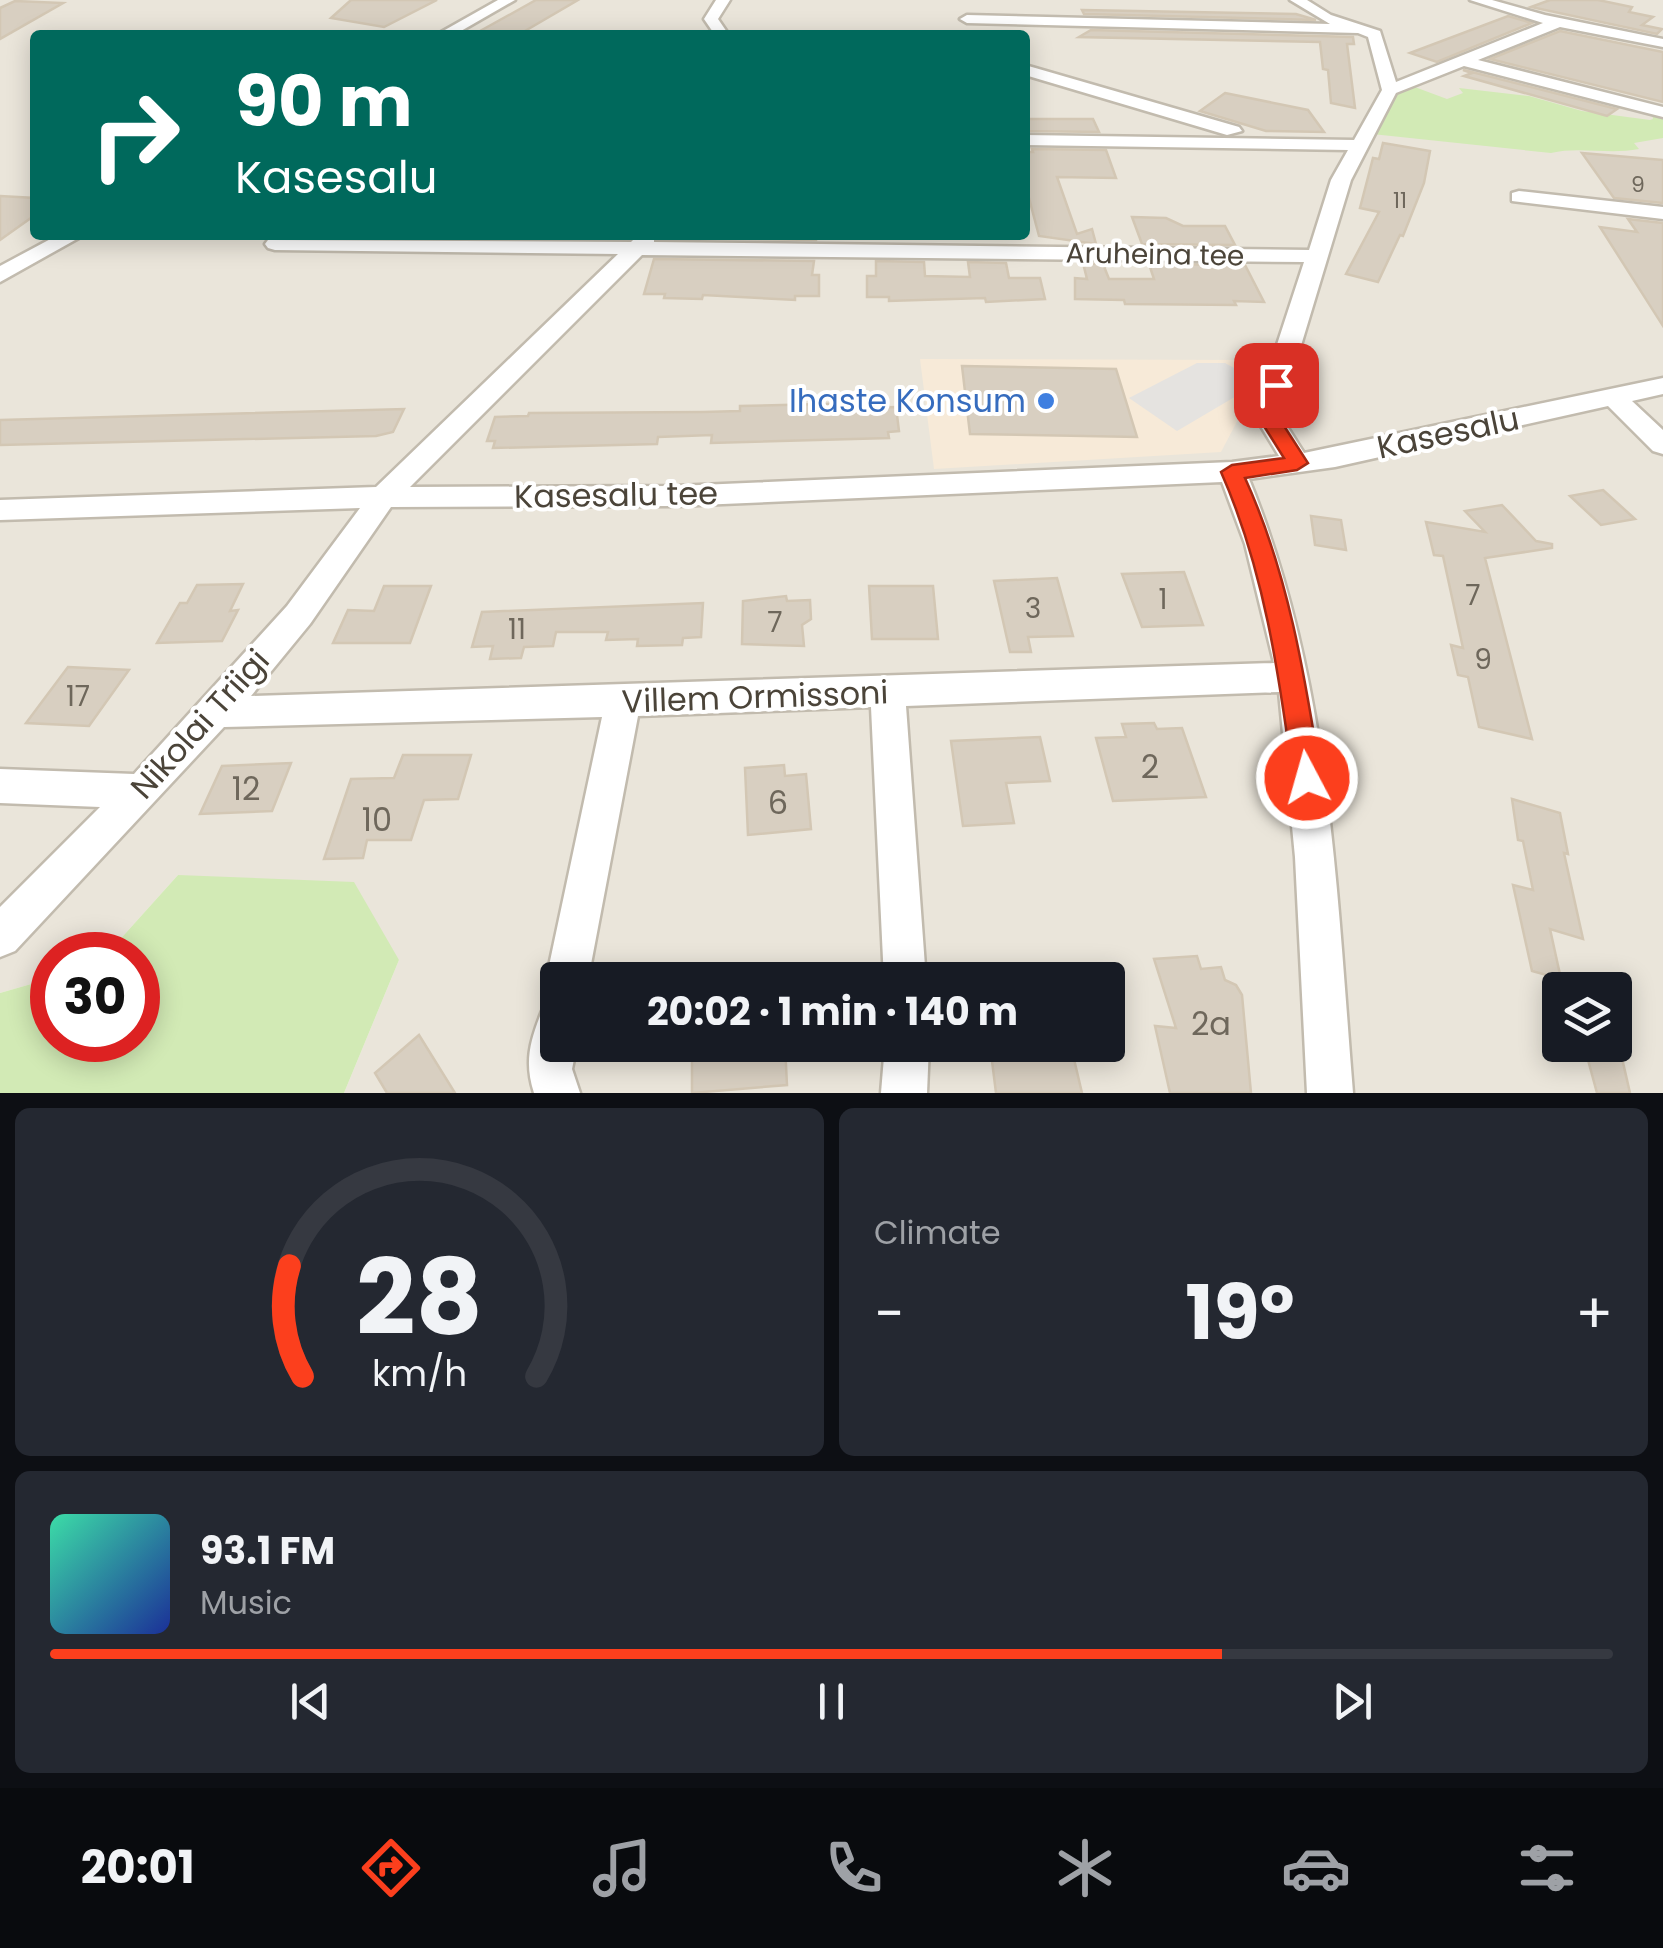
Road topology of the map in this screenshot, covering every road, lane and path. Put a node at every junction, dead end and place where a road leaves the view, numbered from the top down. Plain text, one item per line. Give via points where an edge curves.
1 (508, 0) edge
2 (723, 0) edge
3 (955, 0) edge
4 (1297, 0) edge
5 (1477, 0) edge
6 (1560, 22) junction
7 (963, 26) edge
8 (1360, 29) junction
9 (452, 30) edge
10 (719, 30) edge
11 (1663, 43) edge
12 (1463, 61) junction
13 (1030, 71) edge
14 (1390, 90) junction
15 (1663, 112) edge
16 (1030, 140) edge
17 (1270, 142) junction
18 (1359, 145) junction
19 (1519, 198) dead end
20 (1663, 213) edge
21 (65, 240) edge
22 (645, 241) edge
23 (275, 244) dead end
24 (1315, 256) junction
25 (0, 275) edge
26 (1663, 386) edge
27 (1613, 397) junction
28 (1663, 445) edge
29 (1297, 463) junction
30 (1232, 472) junction
31 (383, 496) junction
32 (0, 510) edge
33 (1293, 677) junction
34 (888, 693) junction
35 (623, 702) junction
36 (217, 712) junction
37 (0, 786) edge
38 (140, 791) junction
39 (0, 936) edge
40 (571, 962) edge
41 (904, 962) edge
42 (551, 1062) edge
43 (906, 1062) edge
44 (557, 1093) edge
45 (904, 1093) edge
46 (1330, 1093) edge

1 - 9 street
2 - 10 street via 712,19
3 - 7 street
4 - 8 street
5 - 6 street
6 - 11 street
6 - 12 street
7 - 8 street
8 - 14 street via 1375,34
12 - 14 street
12 - 15 street
13 - 17 street
14 - 18 street
16 - 17 street
17 - 18 street
18 - 24 street
19 - 20 street
21 - 25 street
22 - 23 street, Aruheina tee
22 - 24 street, Aruheina tee
22 - 31 street, Nikolai Triigi
24 - 29 street via 1267,415
26 - 27 street, Kasesalu
27 - 28 street
27 - 29 street, Kasesalu
29 - 30 street, Kasesalu
30 - 31 street, Kasesalu tee via 694,496
30 - 33 street via 1256,526
31 - 32 street, Kasesalu tee
31 - 36 street, Nikolai Triigi via 352,545
33 - 34 street, Villem Ormissoni
33 - 46 street via 1304,738
34 - 35 street, Villem Ormissoni
34 - 41 street
35 - 36 street, Villem Ormissoni
35 - 40 street
36 - 38 street, Nikolai Triigi
37 - 38 street
38 - 39 street, Nikolai Triigi
42 - 44 street
43 - 45 street

